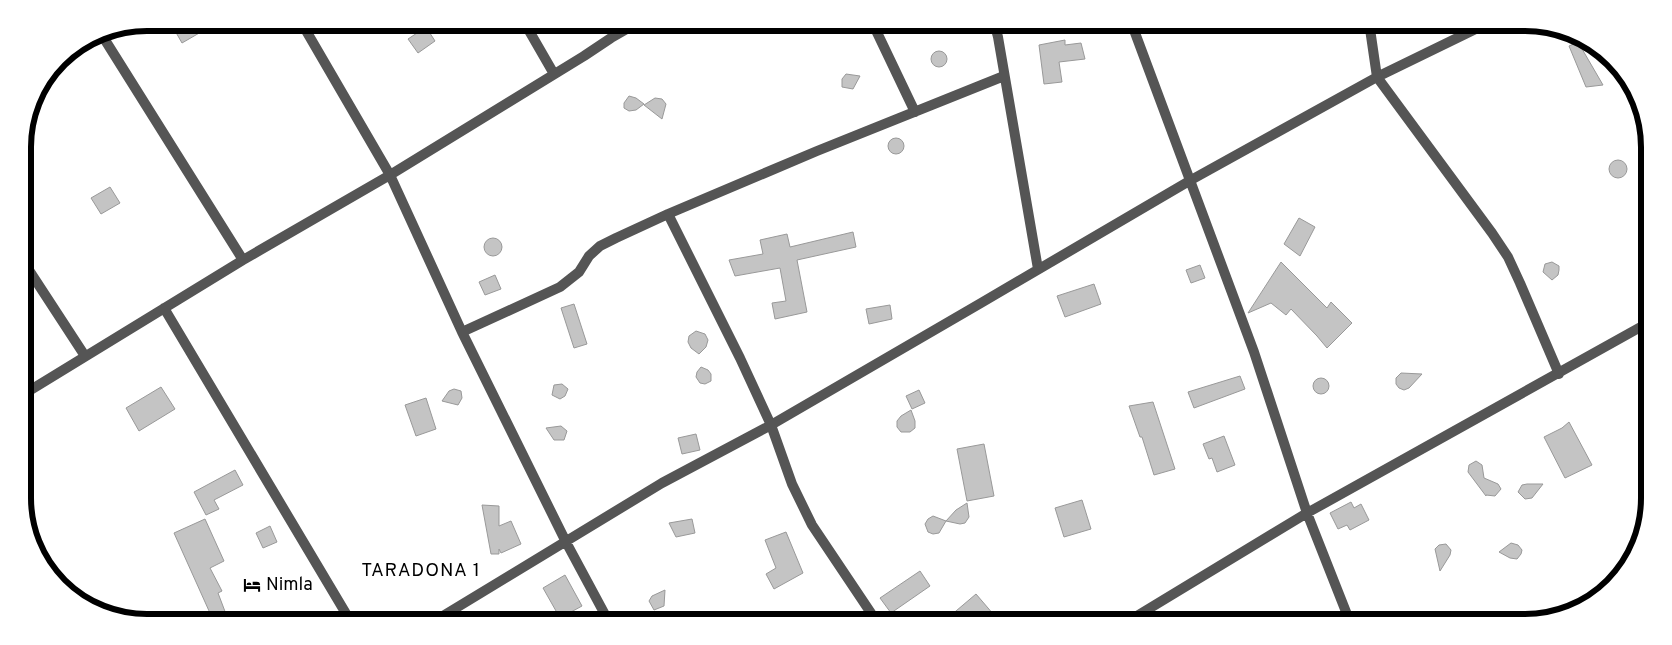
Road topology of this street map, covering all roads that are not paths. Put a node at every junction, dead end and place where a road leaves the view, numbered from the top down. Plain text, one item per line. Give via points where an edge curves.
1 (306, 31) edge
2 (529, 31) edge
3 (623, 31) edge
4 (876, 31) edge
5 (997, 31) edge
6 (1134, 31) edge
7 (1369, 31) edge
8 (1472, 31) edge
9 (105, 39) edge
10 (554, 74) junction
11 (1004, 76) junction
12 (1377, 77) junction
13 (915, 112) junction
14 (390, 174) junction
15 (1191, 180) junction
16 (668, 214) junction
17 (242, 260) junction
18 (1038, 268) junction
19 (31, 272) edge
20 (164, 308) junction
21 (1641, 327) edge
22 (462, 332) junction
23 (85, 356) junction
24 (1559, 374) junction
25 (31, 390) edge
26 (770, 424) junction
27 (1307, 514) junction
28 (566, 542) junction
29 (346, 614) edge
30 (446, 614) edge
31 (605, 614) edge
32 (871, 614) edge
33 (1140, 614) edge
34 (1347, 614) edge

1 - 14 street
2 - 10 street
3 - 10 street
4 - 13 street
5 - 11 street
6 - 15 street
7 - 12 street
8 - 12 street
9 - 17 street
10 - 14 street
11 - 13 street
11 - 18 street
12 - 15 street
12 - 24 street via 1508,257
13 - 16 street
14 - 17 street
14 - 22 street
15 - 18 street
15 - 27 street via 1254,352
16 - 22 street via 600,246 579,272 560,287
16 - 26 street
17 - 20 street
18 - 26 street
19 - 23 street
20 - 23 street
20 - 29 street
21 - 24 street
22 - 28 street
23 - 25 street
24 - 27 street
26 - 28 street via 662,483
26 - 32 street via 792,484 812,525
27 - 33 street
27 - 34 street
28 - 30 street
28 - 31 street

